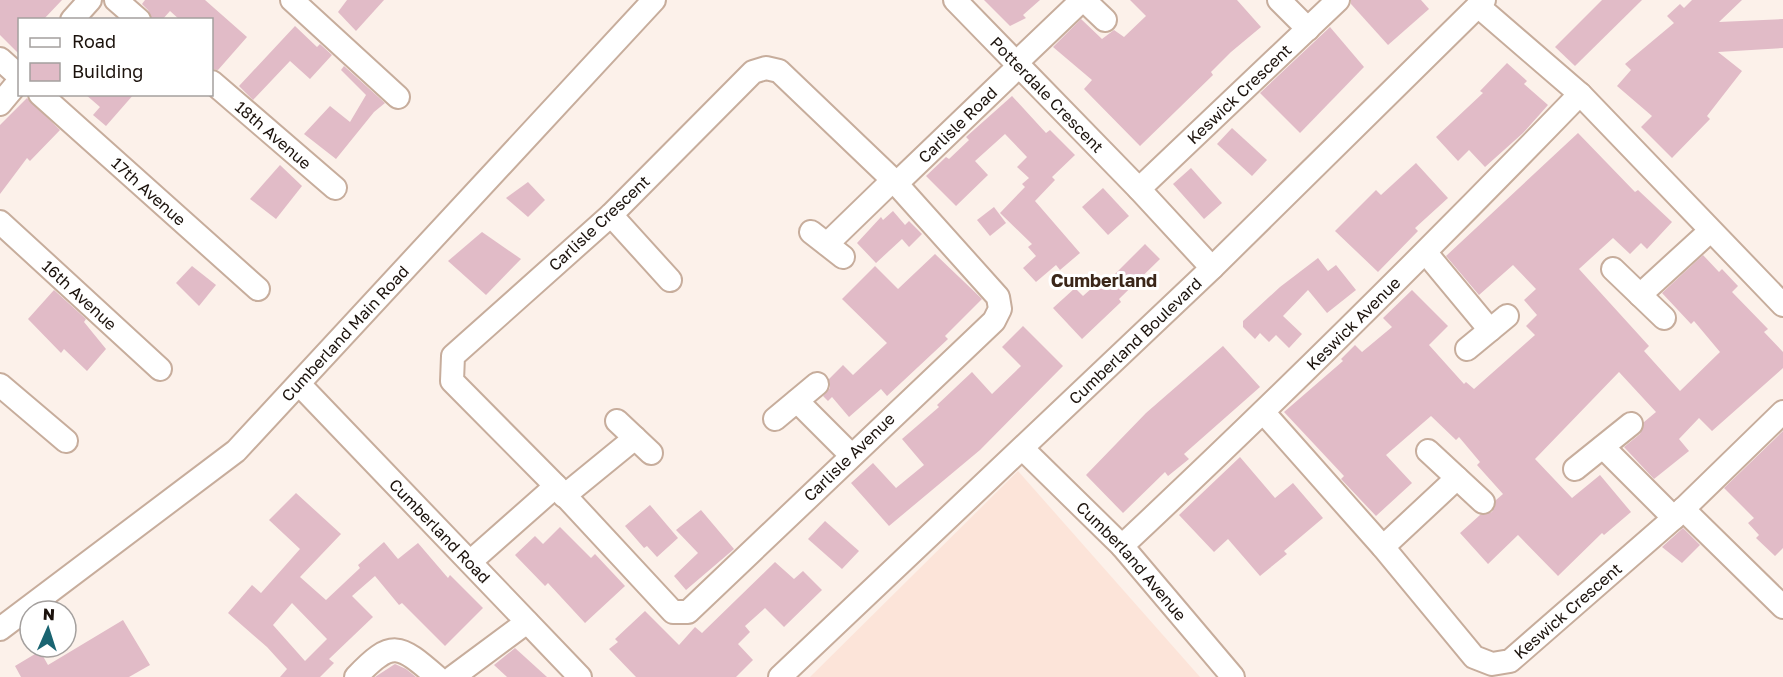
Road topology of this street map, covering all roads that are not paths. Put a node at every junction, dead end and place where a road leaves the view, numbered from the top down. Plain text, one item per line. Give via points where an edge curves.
1 (90, 0) edge
2 (116, 0) edge
3 (292, 0) edge
4 (654, 0) edge
5 (955, 0) edge
6 (1083, 0) edge
7 (1279, 0) edge
8 (1338, 0) edge
9 (1481, 3) edge
10 (74, 18) edge
11 (137, 18) edge
12 (1105, 20) dead end
13 (1308, 29) junction
14 (0, 59) edge
15 (1017, 65) junction
16 (18, 76) edge
17 (18, 81) edge
18 (213, 83) edge
19 (1580, 94) junction
20 (42, 96) edge
21 (398, 97) dead end
22 (0, 104) edge
23 (895, 181) junction
24 (335, 188) dead end
25 (1139, 189) junction
26 (611, 215) junction
27 (0, 222) edge
28 (1710, 231) junction
29 (827, 244) dead end
30 (1426, 253) junction
31 (1212, 268) junction
32 (1613, 269) dead end
33 (671, 281) dead end
34 (258, 289) dead end
35 (1640, 295) junction
36 (998, 297) joint
37 (1783, 305) edge
38 (1664, 318) dead end
39 (1467, 349) dead end
40 (160, 369) dead end
41 (817, 384) dead end
42 (0, 385) edge
43 (300, 385) junction
44 (797, 401) junction
45 (1783, 412) edge
46 (1264, 413) junction
47 (775, 419) dead end
48 (616, 421) dead end
49 (1631, 424) dead end
50 (66, 441) dead end
51 (1603, 447) junction
52 (1023, 449) junction
53 (1428, 451) dead end
54 (851, 455) junction
55 (1575, 469) dead end
56 (1457, 478) junction
57 (560, 491) junction
58 (1483, 502) dead end
59 (1678, 514) junction
60 (1122, 546) junction
61 (1383, 547) junction
62 (470, 562) junction
63 (1783, 607) edge
64 (687, 612) joint
65 (527, 622) junction
66 (0, 628) edge
67 (356, 677) edge
68 (436, 677) edge
69 (453, 677) edge
70 (580, 677) edge
71 (780, 677) edge
72 (1233, 677) edge

1 - 10 street
2 - 11 street
3 - 21 street
4 - 43 street, Cumberland Main Road
5 - 15 street, Potterdale Crescent
6 - 12 street
6 - 15 street, Carlisle Road
7 - 13 street
8 - 13 street, Keswick Crescent
9 - 19 street
9 - 31 street, Cumberland Boulevard
13 - 25 street, Keswick Crescent
14 - 16 street
15 - 23 street, Carlisle Road
15 - 25 street, Potterdale Crescent
17 - 22 street
18 - 24 street, 18th Avenue
19 - 28 street
19 - 30 street, Keswick Avenue
20 - 34 street, 17th Avenue
23 - 26 street, Carlisle Crescent via 779,71 766,68 753,72
23 - 29 street, Carlisle Road
23 - 36 street, Carlisle Crescent
25 - 31 street, Potterdale Crescent
26 - 33 street
26 - 57 street, Carlisle Crescent via 453,356 452,381
27 - 40 street, 16th Avenue
28 - 35 street
28 - 37 street
30 - 39 street via 1499,323
30 - 46 street, Keswick Avenue
31 - 52 street, Cumberland Boulevard
32 - 35 street
35 - 38 street
36 - 54 street, Carlisle Avenue via 1000,309 994,321
41 - 44 street
42 - 50 street
43 - 62 street, Cumberland Road
43 - 66 street, Cumberland Main Road via 236,451
44 - 47 street
44 - 54 street
45 - 59 street, Keswick Crescent
46 - 60 street, Keswick Avenue
46 - 61 street, Keswick Crescent
48 - 57 street via 643,446
49 - 51 street
51 - 55 street
51 - 59 street
52 - 60 street, Cumberland Avenue
52 - 71 street, Cumberland Boulevard
53 - 56 street
54 - 64 street, Carlisle Avenue
56 - 58 street
56 - 61 street
57 - 62 street
57 - 64 street, Carlisle Crescent via 673,612
59 - 61 street, Keswick Crescent via 1510,661 1492,664 1474,657
59 - 63 street
60 - 72 street, Cumberland Avenue
62 - 65 street, Cumberland Road
65 - 69 street
65 - 70 street, Cumberland Road
67 - 68 street via 374,658 392,650 411,654

